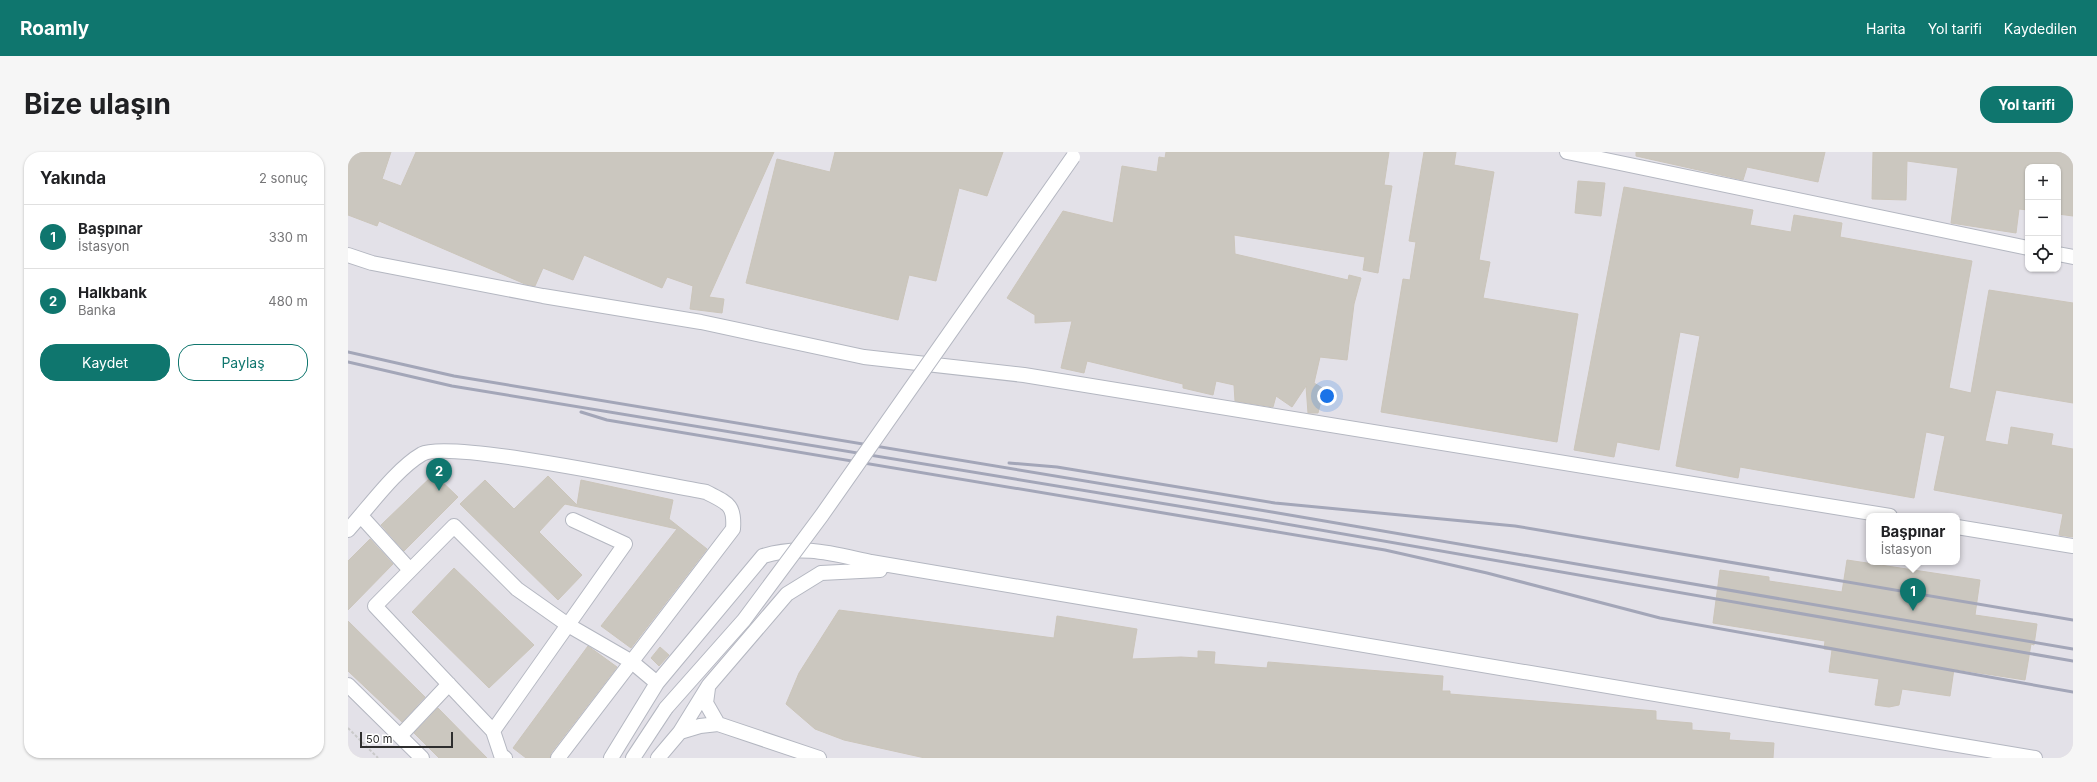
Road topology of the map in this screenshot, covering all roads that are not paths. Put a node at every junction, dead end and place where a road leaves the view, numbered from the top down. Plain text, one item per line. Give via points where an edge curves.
1 (1567, 152) edge
2 (1075, 154) edge
3 (2025, 247) edge
4 (348, 255) edge
5 (2061, 255) edge
6 (2073, 257) edge
7 (1872, 513) edge
8 (360, 516) junction
9 (573, 520) dead end
10 (1960, 527) edge
11 (348, 530) edge
12 (2073, 546) edge
13 (914, 569) junction
14 (410, 570) junction
15 (568, 625) junction
16 (632, 662) junction
17 (658, 683) junction
18 (449, 684) junction
19 (348, 685) edge
20 (709, 685) junction
21 (655, 722) junction
22 (718, 724) junction
23 (493, 731) junction
24 (680, 732) junction
25 (400, 736) junction
26 (422, 758) edge
27 (504, 758) edge
28 (558, 758) edge
29 (611, 758) edge
30 (615, 758) edge
31 (633, 758) edge
32 (658, 758) edge
33 (819, 758) edge
34 (2035, 758) edge

1 - 3 street
2 - 21 street, bridge via 744,620
4 - 7 street via 372,263 701,322 864,357 1024,375
5 - 6 street
8 - 11 street
8 - 14 street
8 - 16 street via 406,466 424,453 443,451 517,458 706,492 727,503 734,515 733,529
9 - 15 street via 625,544
10 - 12 street
13 - 17 street via 820,551 781,550 763,556
13 - 20 street via 821,573 787,594
13 - 34 street
14 - 15 street via 454,526 517,589
14 - 18 street via 375,606
15 - 16 street
15 - 23 street
16 - 17 street
16 - 28 street
17 - 29 street
18 - 23 street
18 - 25 street
19 - 25 street
20 - 22 street via 706,703
20 - 24 street
21 - 30 street
21 - 31 street
22 - 24 street
22 - 33 street
23 - 27 street
24 - 32 street
25 - 26 street

